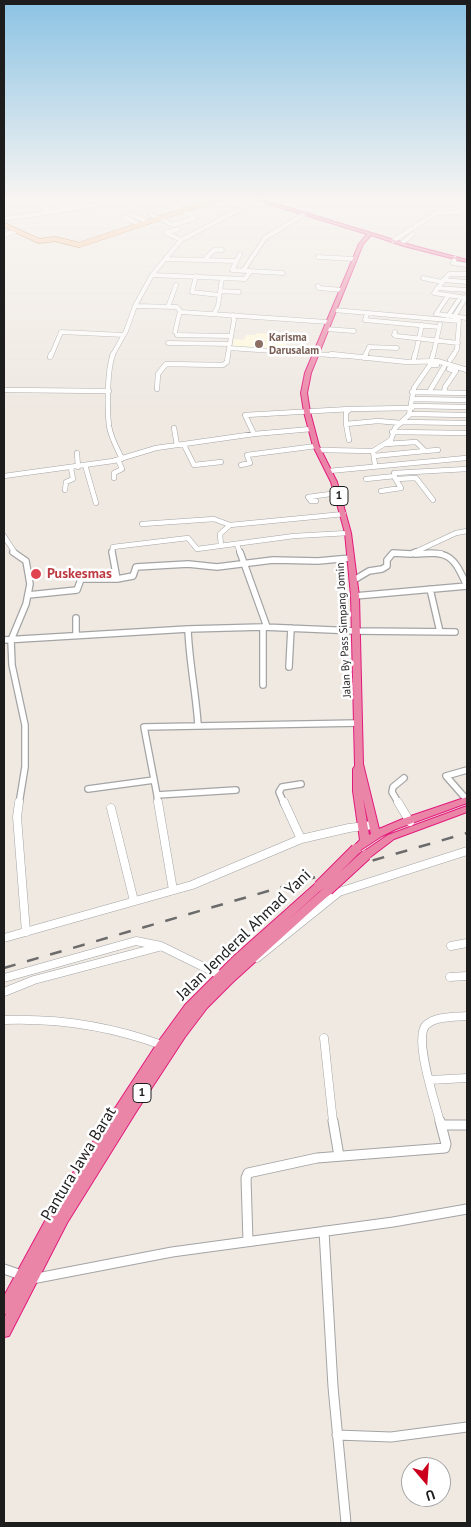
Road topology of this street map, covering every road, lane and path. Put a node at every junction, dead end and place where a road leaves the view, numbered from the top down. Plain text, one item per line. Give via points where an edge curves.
1 (156, 271) edge
2 (245, 271) edge
3 (349, 271) edge
4 (250, 272) junction
5 (283, 273) dead end
6 (467, 274) edge
7 (152, 276) junction
8 (196, 276) junction
9 (222, 278) junction
10 (423, 278) dead end
11 (442, 281) junction
12 (467, 282) edge
13 (176, 285) dead end
14 (318, 286) dead end
15 (437, 288) junction
16 (342, 290) junction
17 (467, 290) edge
18 (239, 292) dead end
19 (220, 293) junction
20 (448, 296) junction
21 (465, 298) edge
22 (135, 306) junction
23 (168, 307) junction
24 (334, 310) junction
25 (180, 311) junction
26 (367, 313) junction
27 (214, 314) junction
28 (234, 315) junction
29 (448, 316) junction
30 (454, 317) junction
31 (420, 318) junction
32 (467, 318) edge
33 (440, 320) junction
34 (327, 325) junction
35 (420, 325) junction
36 (439, 327) junction
37 (354, 331) dead end
38 (395, 332) dead end
39 (124, 335) junction
40 (230, 336) junction
41 (402, 337) junction
42 (418, 338) junction
43 (436, 340) junction
44 (168, 343) dead end
45 (458, 343) junction
46 (229, 346) junction
47 (316, 353) junction
48 (50, 357) dead end
49 (364, 358) junction
50 (414, 358) dead end
51 (432, 358) dead end
52 (450, 360) dead end
53 (444, 367) junction
54 (467, 370) edge
55 (451, 380) junction
56 (157, 389) dead end
57 (4, 390) edge
58 (109, 391) junction
59 (412, 392) junction
60 (429, 392) junction
61 (467, 392) edge
62 (444, 393) junction
63 (412, 399) junction
64 (467, 400) edge
65 (412, 407) junction
66 (350, 409) junction
67 (467, 410) edge
68 (307, 412) junction
69 (410, 414) junction
70 (401, 422) junction
71 (467, 423) edge
72 (346, 424) junction
73 (174, 428) dead end
74 (311, 430) junction
75 (392, 432) junction
76 (467, 433) edge
77 (254, 434) junction
78 (243, 436) junction
79 (349, 440) dead end
80 (245, 442) dead end
81 (184, 444) junction
82 (386, 444) junction
83 (177, 446) junction
84 (317, 448) junction
85 (438, 450) dead end
86 (425, 451) junction
87 (77, 453) dead end
88 (374, 453) junction
89 (466, 458) dead end
90 (456, 459) junction
91 (120, 460) junction
92 (221, 462) dead end
93 (392, 464) junction
94 (86, 465) junction
95 (241, 465) dead end
96 (375, 465) junction
97 (78, 467) junction
98 (467, 467) edge
99 (72, 468) junction
100 (329, 471) junction
101 (4, 476) edge
102 (395, 476) junction
103 (114, 478) dead end
104 (366, 479) dead end
105 (65, 490) dead end
106 (381, 491) dead end
107 (338, 493) junction
108 (433, 500) dead end
109 (316, 501) dead end
110 (96, 503) dead end
111 (344, 514) junction
112 (142, 524) dead end
113 (230, 524) junction
114 (467, 531) edge
115 (348, 533) junction
116 (4, 536) edge
117 (237, 544) junction
118 (221, 546) junction
119 (411, 554) junction
120 (351, 558) junction
121 (245, 563) junction
122 (76, 573) dead end
123 (81, 578) junction
124 (117, 579) junction
125 (354, 580) junction
126 (467, 586) edge
127 (430, 590) junction
128 (28, 595) junction
129 (355, 596) junction
130 (76, 618) dead end
131 (265, 627) junction
132 (291, 628) junction
133 (188, 629) junction
134 (356, 631) junction
135 (440, 632) junction
136 (455, 632) dead end
137 (76, 635) junction
138 (7, 640) edge
139 (289, 667) dead end
140 (263, 685) dead end
141 (359, 722) junction
142 (198, 725) junction
143 (359, 764) junction
144 (467, 770) edge
145 (404, 778) dead end
146 (154, 780) junction
147 (301, 784) dead end
148 (88, 790) dead end
149 (236, 790) dead end
150 (157, 794) junction
151 (467, 800) edge
152 (368, 807) junction
153 (111, 808) dead end
154 (467, 809) edge
155 (410, 822) junction
156 (368, 826) junction
157 (390, 829) junction
158 (376, 835) junction
159 (301, 839) junction
160 (365, 841) junction
161 (467, 851) edge
162 (323, 888) junction
163 (173, 890) junction
164 (134, 901) junction
165 (26, 932) junction
166 (4, 938) edge
167 (467, 943) edge
168 (161, 946) junction
169 (452, 946) dead end
170 (245, 960) junction
171 (467, 976) edge
172 (225, 977) junction
173 (450, 977) dead end
174 (4, 978) edge
175 (4, 992) edge
176 (467, 1016) edge
177 (4, 1020) edge
178 (324, 1038) dead end
179 (162, 1045) junction
180 (467, 1078) edge
181 (430, 1080) junction
182 (441, 1125) junction
183 (467, 1125) edge
184 (339, 1156) junction
185 (467, 1211) edge
186 (324, 1231) junction
187 (248, 1240) junction
188 (4, 1269) edge
189 (26, 1277) junction
190 (4, 1308) edge
191 (4, 1331) edge
192 (467, 1427) edge
193 (338, 1434) junction
194 (346, 1523) edge

1 - 7 street
2 - 4 street
3 - 16 highway, Jalan By Pass Simpang Jomin / 1
4 - 5 street
4 - 9 street via 246,278
6 - 11 street via 448,274
7 - 8 street
7 - 22 street
8 - 9 street
8 - 19 street via 192,292
9 - 19 street
10 - 11 street
11 - 12 street
11 - 15 street
13 - 23 street
14 - 16 street
15 - 17 street
15 - 20 street via 434,294
16 - 24 highway, Jalan By Pass Simpang Jomin / 1
18 - 19 street
19 - 27 street
20 - 21 street
20 - 29 street via 436,313
21 - 29 street
21 - 30 street
22 - 23 street
22 - 39 street
23 - 25 street via 179,307
24 - 26 street
24 - 34 highway, Jalan By Pass Simpang Jomin / 1
25 - 27 street
25 - 40 street via 176,334
26 - 31 street
26 - 35 street via 365,320
27 - 28 street
28 - 34 street
28 - 40 street
29 - 30 street
30 - 32 street
31 - 33 street
31 - 35 street
33 - 36 street
33 - 45 street via 459,322
34 - 37 street
34 - 47 highway, Jalan By Pass Simpang Jomin / 1
35 - 36 street
35 - 42 street
36 - 43 street
38 - 41 street via 395,336
39 - 48 street via 61,332
39 - 58 street via 110,360
40 - 46 street
41 - 42 street
41 - 49 street via 399,347 368,347
42 - 43 street
42 - 50 street
43 - 45 street
43 - 51 street
44 - 46 street
45 - 52 street via 455,356
46 - 47 street via 235,350
46 - 56 street via 223,365 166,364 158,374
47 - 49 street
47 - 68 highway, Jalan By Pass Simpang Jomin / 1 via 304,383
49 - 54 street via 437,361
53 - 55 street via 456,371
53 - 59 street via 430,365
53 - 60 street
55 - 61 street via 454,389
55 - 62 street
57 - 58 street
58 - 91 street via 111,435
59 - 60 street
59 - 63 street
60 - 62 street
61 - 62 street
63 - 64 street
63 - 65 street
65 - 66 street
65 - 67 street
65 - 69 street
66 - 68 street
66 - 72 street via 346,414
67 - 69 street
68 - 74 highway, Jalan By Pass Simpang Jomin / 1
68 - 77 street via 245,414
69 - 70 street
70 - 71 street
70 - 72 street
70 - 75 street
72 - 79 street
73 - 83 street
74 - 77 street
74 - 84 highway, Jalan By Pass Simpang Jomin / 1
75 - 76 street
75 - 82 street via 391,440
77 - 78 street
78 - 80 street
78 - 81 street
81 - 83 street
81 - 92 street via 194,465
82 - 86 street via 416,442
82 - 88 street
83 - 91 street
84 - 88 street
84 - 95 street via 248,455 250,464
84 - 100 highway, Jalan By Pass Simpang Jomin / 1
85 - 86 street
86 - 88 street
87 - 97 street
88 - 96 street
89 - 90 street
90 - 93 street
90 - 98 street
91 - 94 street
91 - 103 street via 122,469 114,473
93 - 96 street
93 - 102 street
94 - 97 street
94 - 110 street
96 - 100 street
97 - 99 street
98 - 102 street
99 - 101 street
99 - 105 street via 73,479 66,482
100 - 107 highway, Jalan By Pass Simpang Jomin / 1
102 - 104 street
102 - 106 street via 401,488
102 - 108 street via 416,478
107 - 109 street via 308,498
107 - 111 highway, Jalan By Pass Simpang Jomin / 1
111 - 113 street
111 - 115 highway, Jalan By Pass Simpang Jomin / 1
112 - 113 street via 214,520
113 - 118 street via 220,534
114 - 119 street
115 - 117 street
115 - 120 highway, Jalan By Pass Simpang Jomin / 1
116 - 128 street via 12,551 28,563
117 - 118 street
117 - 121 street
118 - 124 street via 196,549 188,538 112,548
119 - 125 street via 393,553 387,566
119 - 126 street via 443,553 458,566
120 - 121 street
120 - 125 highway, Jalan By Pass Simpang Jomin / 1
121 - 124 street via 217,567 188,564 139,567 134,576
121 - 131 street
122 - 123 street
123 - 124 street
123 - 128 street via 77,590
125 - 129 highway, Jalan By Pass Simpang Jomin / 1
126 - 127 street
127 - 129 street
127 - 135 street
128 - 138 street via 23,616
129 - 134 highway, Jalan By Pass Simpang Jomin / 1
130 - 137 street
131 - 132 street
131 - 133 street
131 - 140 street
132 - 134 street
132 - 139 street
133 - 137 street
133 - 142 street
134 - 135 street
134 - 141 highway, Jalan By Pass Simpang Jomin / 1
135 - 136 street
137 - 138 street
138 - 165 street via 25,731 25,767 17,818
141 - 142 street
141 - 143 highway, Jalan By Pass Simpang Jomin / 1
142 - 146 street via 144,727
143 - 152 highway, Jalan By Pass Simpang Jomin / 1
143 - 156 highway, Jalan By Pass Simpang Jomin / 1 via 356,783
144 - 151 street via 446,776
145 - 155 street via 392,792
146 - 148 street
146 - 150 street
147 - 159 street via 282,787 279,792
149 - 150 street
150 - 163 street
151 - 155 highway, Jalan Jenderal Ahmad Yani / 1
152 - 156 highway, Jalan By Pass Simpang Jomin / 1
152 - 157 highway via 379,823
153 - 164 street
154 - 162 highway, Pantura Jawa Barat / 1, bridge via 391,837
155 - 157 highway, Jalan Jenderal Ahmad Yani / 1
156 - 158 highway, Jalan By Pass Simpang Jomin / 1
156 - 159 street
156 - 160 highway, Jalan By Pass Simpang Jomin / 1
157 - 158 highway, Jalan Jenderal Ahmad Yani / 1
158 - 160 highway, Jalan Jenderal Ahmad Yani / 1
159 - 163 street
160 - 162 highway, Jalan Jenderal Ahmad Yani / 1, bridge
161 - 170 street via 339,892 265,953
162 - 170 highway, Pantura Jawa Barat / 1
163 - 164 street
164 - 165 street
165 - 166 street
167 - 169 street
168 - 172 street
168 - 174 street via 136,941
168 - 175 street via 34,980
170 - 172 highway, Pantura Jawa Barat / 1
171 - 173 street
172 - 179 highway, Jalan Jenderal Ahmad Yani / 1 via 195,1000
172 - 189 highway, Pantura Jawa Barat / 1 via 132,1108
176 - 181 street via 444,1018 423,1027 421,1038
177 - 179 street via 74,1021 119,1029
178 - 184 street
179 - 189 highway, Jalan Jenderal Ahmad Yani / 1 via 67,1192
180 - 181 street
181 - 182 street
182 - 183 street
182 - 184 street via 446,1146 442,1150
184 - 187 street via 298,1161 247,1174
185 - 186 street
186 - 187 street
186 - 193 street
187 - 189 street
188 - 189 street
189 - 190 highway, Jalan Jenderal Ahmad Yani / 1
189 - 191 highway, Pantura Jawa Barat / 1
192 - 193 street via 391,1438
193 - 194 street

